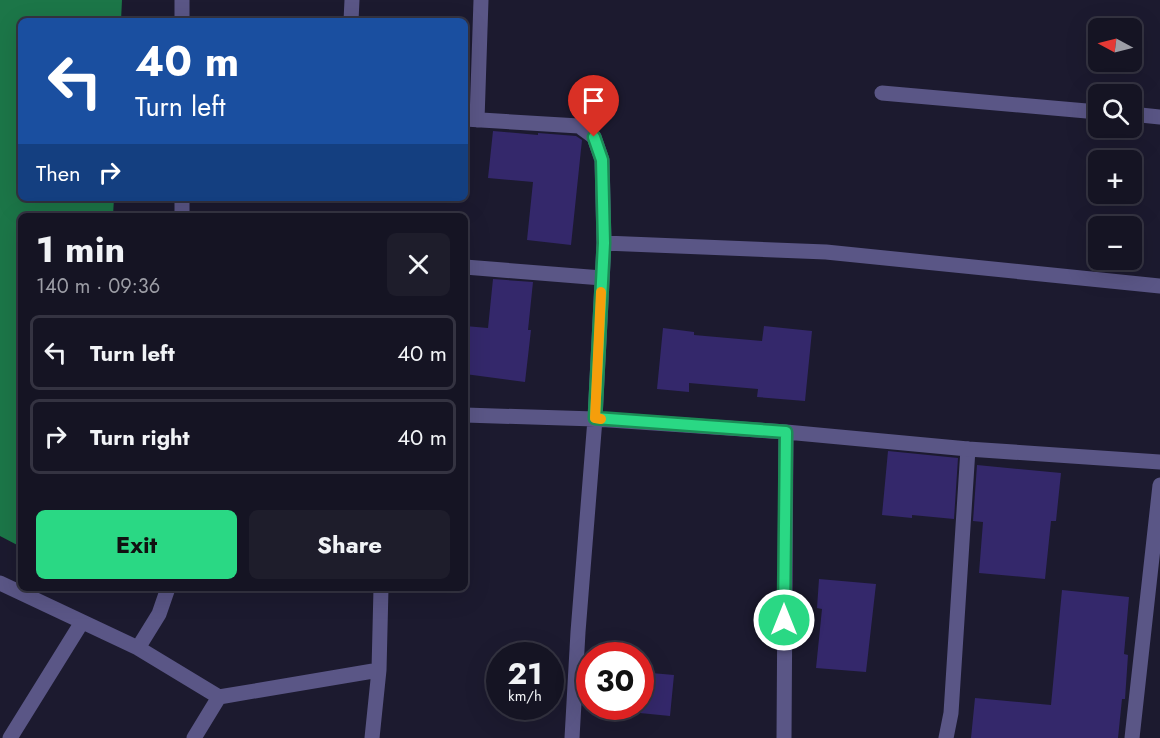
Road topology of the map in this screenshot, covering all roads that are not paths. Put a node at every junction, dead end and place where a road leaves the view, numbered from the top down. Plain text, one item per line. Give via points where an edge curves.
1 (182, 0) edge
2 (352, 0) edge
3 (481, 0) edge
4 (182, 18) edge
5 (351, 18) edge
6 (882, 93) dead end
7 (1088, 111) edge
8 (1142, 115) edge
9 (1160, 117) edge
10 (471, 119) edge
11 (604, 243) junction
12 (468, 267) edge
13 (602, 278) junction
14 (1160, 286) edge
15 (468, 415) edge
16 (595, 418) junction
17 (786, 432) junction
18 (968, 449) junction
19 (1160, 462) edge
20 (1160, 485) edge
21 (0, 583) edge
22 (167, 591) edge
23 (381, 591) edge
24 (82, 622) junction
25 (138, 648) junction
26 (379, 670) junction
27 (219, 697) junction
28 (10, 738) edge
29 (194, 738) edge
30 (372, 738) edge
31 (572, 738) edge
32 (784, 738) edge
33 (946, 738) edge
34 (1132, 738) edge

1 - 4 street
2 - 5 street
3 - 10 street
6 - 7 street
8 - 9 street
10 - 11 street via 579,126 594,137 602,160
11 - 13 street
11 - 14 street via 826,252
12 - 13 street
13 - 16 street
15 - 16 street
16 - 17 street
16 - 31 street
17 - 18 street
17 - 32 street
18 - 19 street
18 - 33 street via 951,713
20 - 34 street
21 - 24 street
22 - 25 street via 159,614
23 - 26 street
24 - 25 street
24 - 28 street
25 - 27 street
26 - 27 street
26 - 30 street
27 - 29 street

